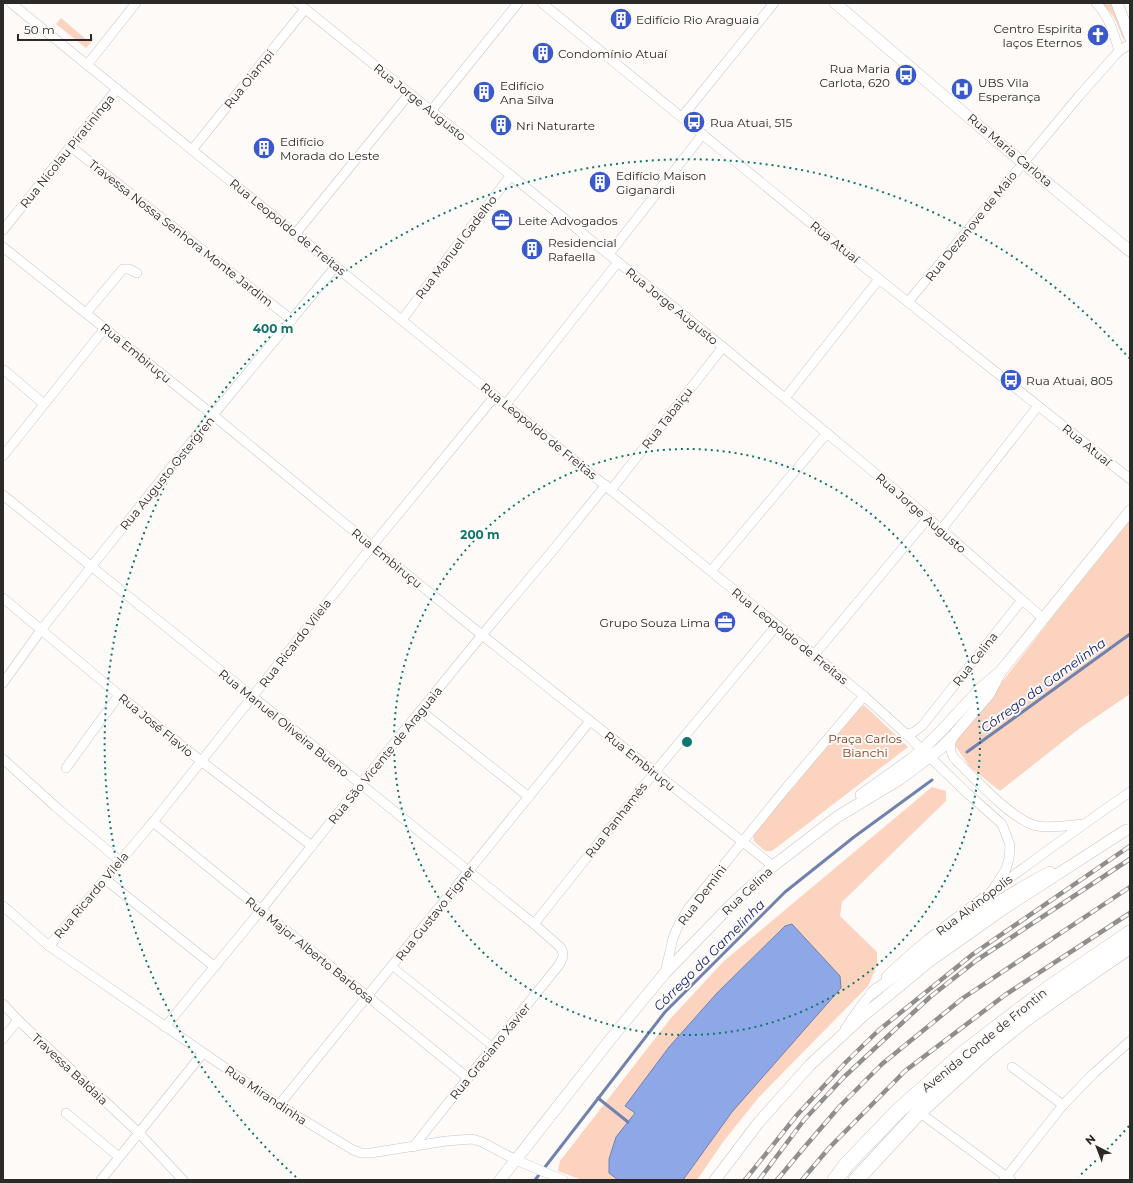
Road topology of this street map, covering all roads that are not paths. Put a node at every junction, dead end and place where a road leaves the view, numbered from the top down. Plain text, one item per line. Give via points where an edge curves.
1 (11, 3) edge
2 (136, 3) edge
3 (518, 3) edge
4 (542, 3) edge
5 (774, 3) edge
6 (836, 3) edge
7 (1096, 3) edge
8 (1116, 3) edge
9 (302, 6) edge
10 (1129, 33) edge
11 (1130, 44) edge
12 (1119, 51) junction
13 (87, 65) junction
14 (117, 89) junction
15 (410, 93) junction
16 (431, 111) junction
17 (682, 117) junction
18 (703, 134) junction
19 (71, 147) junction
20 (192, 150) junction
21 (1023, 162) junction
22 (511, 175) junction
23 (3, 230) edge
24 (296, 233) junction
25 (3, 247) edge
26 (1130, 251) edge
27 (609, 254) junction
28 (618, 262) junction
29 (336, 266) junction
30 (137, 273) dead end
31 (879, 278) junction
32 (908, 302) junction
33 (86, 313) junction
34 (292, 320) junction
35 (402, 320) junction
36 (105, 328) junction
37 (723, 347) junction
38 (4, 370) dead end
39 (495, 396) junction
40 (785, 398) junction
41 (44, 404) junction
42 (506, 404) junction
43 (1038, 406) junction
44 (213, 415) junction
45 (827, 433) junction
46 (4, 452) edge
47 (1130, 479) edge
48 (608, 488) junction
49 (3, 495) edge
50 (1130, 511) edge
51 (928, 518) junction
52 (941, 530) junction
53 (372, 546) junction
54 (91, 567) junction
55 (711, 571) junction
56 (3, 598) edge
57 (1022, 600) junction
58 (1044, 619) junction
59 (777, 625) junction
60 (42, 630) junction
61 (482, 635) junction
62 (814, 655) junction
63 (1001, 670) junction
64 (3, 683) edge
65 (119, 695) junction
66 (864, 696) junction
67 (252, 697) junction
68 (421, 711) junction
69 (590, 721) junction
70 (906, 734) junction
71 (953, 736) junction
72 (926, 754) junction
73 (3, 759) edge
74 (201, 761) junction
75 (66, 768) dead end
76 (654, 772) junction
77 (360, 785) junction
78 (1130, 792) edge
79 (529, 797) junction
80 (153, 822) junction
81 (1084, 824) junction
82 (1126, 830) dead end
83 (742, 842) junction
84 (312, 846) junction
85 (1083, 857) junction
86 (120, 861) junction
87 (773, 866) junction
88 (468, 872) junction
89 (105, 879) junction
90 (992, 891) junction
91 (3, 906) edge
92 (261, 910) junction
93 (534, 924) junction
94 (1130, 933) edge
95 (49, 946) junction
96 (1130, 946) edge
97 (564, 953) joint
98 (392, 966) junction
99 (215, 967) junction
100 (665, 973) junction
101 (872, 993) junction
102 (368, 996) junction
103 (3, 1004) edge
104 (18, 1020) junction
105 (165, 1027) junction
106 (3, 1039) edge
107 (838, 1040) junction
108 (1129, 1043) edge
109 (493, 1047) junction
110 (203, 1053) junction
111 (1012, 1067) dead end
112 (468, 1078) junction
113 (279, 1105) junction
114 (1063, 1105) junction
115 (919, 1112) junction
116 (66, 1113) dead end
117 (139, 1133) junction
118 (413, 1147) junction
119 (119, 1157) junction
120 (516, 1160) junction
121 (1007, 1179) edge
122 (101, 1180) edge
123 (183, 1180) edge
124 (500, 1180) edge
125 (563, 1180) edge
126 (715, 1180) edge
127 (834, 1180) edge
128 (856, 1180) edge

1 - 13 street, Rua Leopoldo de Freitas
2 - 13 street
3 - 16 street
4 - 17 street, Rua Atuaí
5 - 17 street
6 - 21 street, Rua Maria Carlota
7 - 12 street via 1106,15
8 - 10 street
9 - 15 street, Rua Jorge Augusto
9 - 20 street, Rua Oiampi
11 - 12 street, Rua Dezenove de Maio
12 - 21 street, Rua Dezenove de Maio
13 - 14 street, Rua Leopoldo de Freitas
14 - 19 street, Rua Nicolau Piratininga
14 - 20 street, Rua Leopoldo de Freitas
15 - 16 street, Rua Jorge Augusto
15 - 24 street
16 - 22 street, Rua Jorge Augusto
17 - 18 street, Rua Atuaí
18 - 27 street
18 - 31 street, Rua Atuaí
19 - 23 street, Rua Nicolau Piratininga
19 - 34 street, Travessa Nossa Senhora Monte Jardim
20 - 24 street, Rua Leopoldo de Freitas
21 - 26 street, Rua Maria Carlota
21 - 32 street, Rua Dezenove de Maio
22 - 27 street, Rua Jorge Augusto
22 - 35 street, Rua Manuel Gadelho
24 - 29 street, Rua Leopoldo de Freitas
25 - 33 street, Rua Embiruçu
27 - 28 street, Rua Jorge Augusto
28 - 37 street, Rua Jorge Augusto
28 - 42 street
29 - 34 street, Rua Augusto Ostergren
29 - 35 street, Rua Leopoldo de Freitas
30 - 33 street via 123,269
31 - 32 street, Rua Atuaí
31 - 40 street
32 - 43 street, Rua Atuaí
33 - 36 street, Rua Embiruçu
34 - 44 street, Rua Augusto Ostergren
35 - 39 street, Rua Leopoldo de Freitas
36 - 41 street
36 - 44 street, Rua Embiruçu
37 - 40 street, Rua Jorge Augusto
37 - 48 street, Rua Tabaiçu
38 - 41 street
39 - 42 street, Rua Leopoldo de Freitas
39 - 53 street, Rua Ricardo Vilela
40 - 45 street, Rua Jorge Augusto
41 - 46 street
42 - 48 street, Rua Leopoldo de Freitas
43 - 47 street, Rua Atuaí
43 - 52 street
44 - 53 street, Rua Embiruçu
44 - 54 street, Rua Augusto Ostergren
45 - 51 street, Rua Jorge Augusto
45 - 55 street
48 - 55 street, Rua Leopoldo de Freitas
48 - 61 street, Rua São Vicente de Araguaia
49 - 54 street, Rua Manuel Oliveira Bueno
50 - 58 street, Rua Celina
51 - 52 street, Rua Jorge Augusto
51 - 62 street
52 - 57 street, Rua Jorge Augusto
53 - 61 street, Rua Embiruçu
53 - 67 street, Rua Ricardo Vilela
54 - 60 street, Rua Augusto Ostergren
54 - 67 street, Rua Manuel Oliveira Bueno
55 - 59 street, Rua Leopoldo de Freitas
56 - 60 street, Rua José Flavio
57 - 58 street
57 - 70 street, Rua Celina via 922,726
58 - 63 street, Rua Celina
59 - 62 street, Rua Leopoldo de Freitas
59 - 76 street, Rua Panhamés
60 - 64 street, Rua Augusto Ostergren
60 - 65 street, Rua José Flavio
61 - 68 street, Rua São Vicente de Araguaia
61 - 69 street, Rua Embiruçu
62 - 66 street, Rua Leopoldo de Freitas
63 - 71 street, Rua Celina via 989,694
63 - 72 street, Rua Celina via 944,728
65 - 74 street, Rua José Flavio
65 - 75 street
66 - 70 street, Rua Leopoldo de Freitas
66 - 83 street, Rua Demini
67 - 74 street, Rua Ricardo Vilela
67 - 77 street, Rua Manuel Oliveira Bueno
68 - 77 street, Rua São Vicente de Araguaia
68 - 79 street
69 - 76 street, Rua Embiruçu
69 - 79 street, Rua Gustavo Figner
70 - 72 street, Rua Leopoldo de Freitas
71 - 72 street, Rua Celina
71 - 81 street via 950,749 954,758 1002,805 1023,820 1055,828
72 - 87 street, Rua Celina via 900,779 837,817
72 - 90 street, Rua Leopoldo de Freitas via 1002,824 1006,832 1010,845 1009,859 1006,869
73 - 86 street via 56,808
74 - 80 street, Rua Ricardo Vilela
74 - 84 street, Rua José Flavio
76 - 83 street, Rua Embiruçu
76 - 93 street, Rua Panhamés
77 - 84 street, Rua São Vicente de Araguaia
77 - 88 street, Rua Manuel Oliveira Bueno
78 - 81 street, Rua Alvinópolis
79 - 88 street, Rua Gustavo Figner
80 - 86 street, Rua Ricardo Vilela
80 - 92 street, Rua Major Alberto Barbosa
81 - 90 street, Rua Alvinópolis
82 - 85 street, Rua Alvinópolis
83 - 87 street, Rua Embiruçu
83 - 100 street, Rua Demini via 678,924
84 - 92 street, Rua São Vicente de Araguaia
85 - 101 street via 1028,883 983,912
85 - 107 street, Rua Alvinópolis via 932,960 863,1016
86 - 89 street, Rua Ricardo Vilela
87 - 100 street, Rua Celina
88 - 93 street, Rua Manuel Oliveira Bueno
88 - 98 street, Rua Gustavo Figner
89 - 95 street, Rua Ricardo Vilela
89 - 99 street
90 - 101 street, Rua Alvinópolis via 912,953
91 - 95 street, Rua Mirandinha
92 - 99 street, Rua São Vicente de Araguaia
92 - 102 street, Rua Major Alberto Barbosa
93 - 97 street, Rua Manuel Oliveira Bueno
94 - 127 highway, Avenida Conde de Frontin via 1049,988 966,1051 898,1110
95 - 105 street, Rua Mirandinha
96 - 115 highway, Avenida Conde de Frontin via 1024,1020
97 - 109 street, Rua Graciano Xavier via 559,966
98 - 102 street, Rua Gustavo Figner
98 - 109 street
99 - 105 street, Rua São Vicente de Araguaia
100 - 120 street, Rua Demini
101 - 107 street, Rua Alvinópolis
102 - 112 street, Rua Major Alberto Barbosa
102 - 113 street, Rua Gustavo Figner
103 - 104 street, Travessa Baldaia
104 - 106 street
104 - 117 street, Travessa Baldaia
105 - 110 street, Rua Mirandinha
107 - 126 street, Rua Alvinópolis via 810,1065 759,1122
108 - 114 street via 1093,1074
109 - 112 street, Rua Graciano Xavier
110 - 113 street, Rua Mirandinha
110 - 117 street
111 - 114 street
112 - 118 street, Rua Graciano Xavier
113 - 118 street, Rua Mirandinha via 361,1152
114 - 121 street
115 - 121 street
115 - 128 highway, Avenida Conde de Frontin
116 - 119 street
117 - 119 street
117 - 123 street, Travessa Baldaia
118 - 120 street, Rua Mirandinha via 472,1139
119 - 122 street
120 - 124 street, Rua Demini
120 - 125 street, Rua Mirandinha

